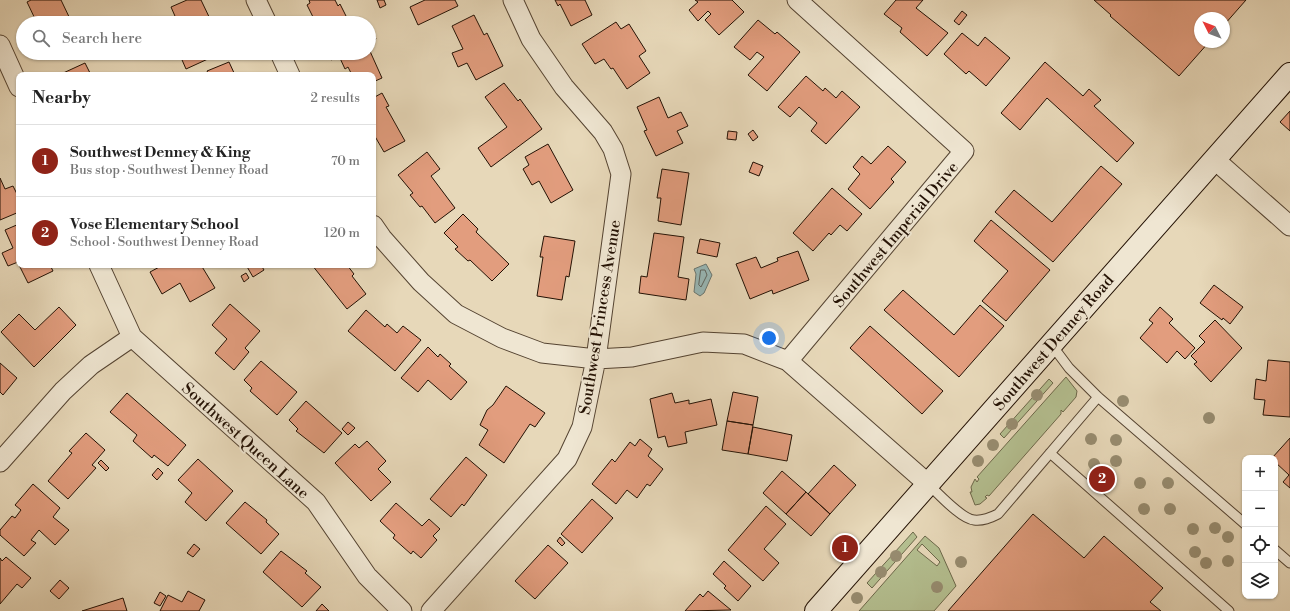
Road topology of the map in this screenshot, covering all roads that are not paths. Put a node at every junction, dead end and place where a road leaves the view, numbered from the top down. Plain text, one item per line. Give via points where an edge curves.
1 (256, 0) edge
2 (513, 0) edge
3 (797, 0) edge
4 (264, 16) edge
5 (0, 45) edge
6 (283, 60) edge
7 (289, 72) edge
8 (1290, 74) edge
9 (16, 80) edge
10 (1214, 159) junction
11 (1290, 226) edge
12 (376, 229) edge
13 (100, 268) edge
14 (132, 337) junction
15 (1051, 344) junction
16 (596, 359) junction
17 (788, 362) junction
18 (1098, 397) junction
19 (1050, 453) junction
20 (0, 462) edge
21 (928, 484) junction
22 (1242, 521) edge
23 (1278, 553) edge
24 (1290, 563) edge
25 (402, 611) edge
26 (431, 611) edge
27 (816, 611) edge
28 (1229, 611) edge

1 - 4 street
2 - 16 street, Southwest Princess Avenue via 531,39 564,87 603,132 613,149 621,174
3 - 17 street, Southwest Imperial Drive via 964,151
5 - 9 street
6 - 7 street
8 - 10 street, Southwest Denney Road
10 - 11 street
10 - 15 street, Southwest Denney Road
12 - 16 street via 421,282 456,314 502,338 542,353
13 - 14 street, Southwest Queen Lane
14 - 20 street via 91,364 63,391
14 - 25 street, Southwest Queen Lane via 316,502 367,576
15 - 18 lane via 1069,368
15 - 21 street, Southwest Denney Road
16 - 17 street via 632,357 703,342 744,344
16 - 26 street, Southwest Princess Avenue via 582,427 567,459
17 - 21 street
18 - 19 lane
18 - 22 lane
19 - 21 lane via 998,514 987,519 973,520 962,514
19 - 28 lane
21 - 27 street, Southwest Denney Road
23 - 24 lane

